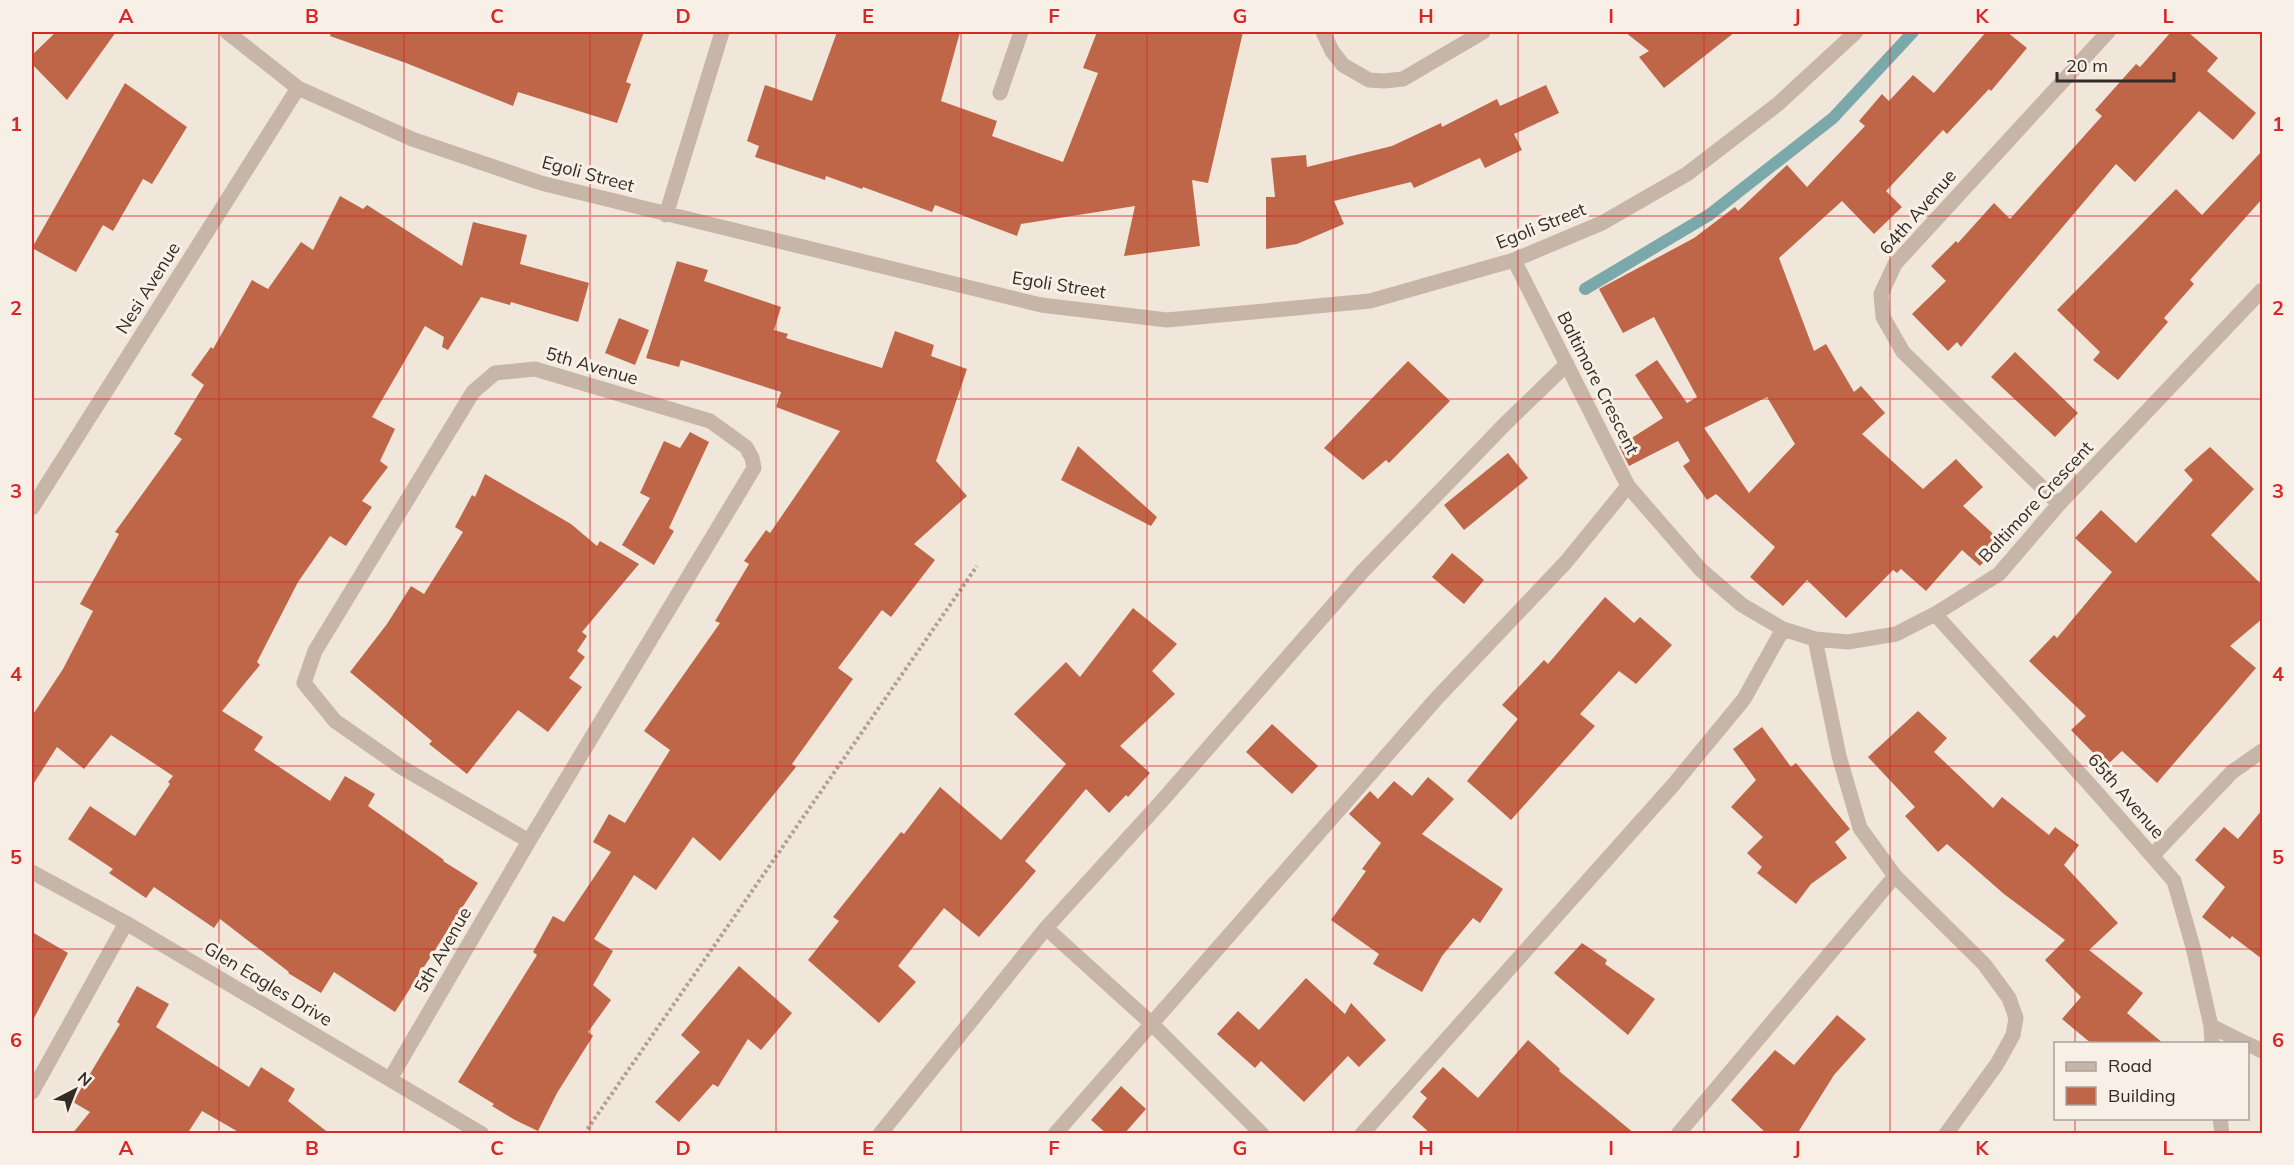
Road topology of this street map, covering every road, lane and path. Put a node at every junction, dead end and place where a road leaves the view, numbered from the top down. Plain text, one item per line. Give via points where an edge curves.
1 (227, 32) edge
2 (722, 32) edge
3 (1021, 32) edge
4 (1323, 32) edge
5 (1483, 32) edge
6 (1856, 32) edge
7 (2108, 32) edge
8 (298, 88) junction
9 (1000, 93) dead end
10 (666, 215) junction
11 (1514, 260) junction
12 (2262, 290) edge
13 (1567, 364) junction
14 (1628, 486) junction
15 (2060, 504) junction
16 (32, 508) edge
17 (978, 566) dead end
18 (1935, 614) junction
19 (1783, 629) junction
20 (1815, 639) junction
21 (2262, 751) edge
22 (529, 841) junction
23 (2151, 856) junction
24 (32, 872) edge
25 (1895, 876) junction
26 (126, 923) junction
27 (1046, 928) junction
28 (1152, 1024) junction
29 (2211, 1026) junction
30 (2212, 1042) edge
31 (2243, 1042) edge
32 (390, 1079) junction
33 (32, 1092) edge
34 (482, 1134) edge
35 (584, 1134) edge
36 (880, 1134) edge
37 (1055, 1134) edge
38 (1262, 1134) edge
39 (1362, 1134) edge
40 (1678, 1134) edge
41 (1946, 1134) edge

1 - 8 street, Egoli Street
2 - 10 street
3 - 9 street
4 - 5 street via 1343,65 1369,80 1384,81 1403,79
6 - 11 street, Egoli Street via 1778,104 1687,174 1602,223
7 - 15 street, 64th Avenue via 1895,264 1881,294 1883,316 1903,352
8 - 10 street, Egoli Street via 412,139 541,183
8 - 16 street, Nesi Avenue
10 - 11 street, Egoli Street via 1041,305 1167,320 1370,302
11 - 13 street, Baltimore Crescent
12 - 15 street, Baltimore Crescent
13 - 14 street, Baltimore Crescent
13 - 27 street via 1362,572
14 - 19 street, Baltimore Crescent via 1701,570 1742,605
14 - 28 street via 1566,562 1436,699
15 - 18 street, Baltimore Crescent via 1999,574
17 - 35 path
18 - 20 street, Baltimore Crescent via 1896,634 1848,642
18 - 23 street, 65th Avenue
19 - 20 street, Baltimore Crescent
19 - 39 street via 1744,699 1674,784
20 - 25 street via 1839,756 1860,828
21 - 23 street via 2232,772
22 - 22 street, 5th Avenue via 754,468 746,447 710,421 535,369 495,373 472,392 315,651 304,683 334,721 401,767
22 - 32 street, 5th Avenue
23 - 29 street, 65th Avenue via 2174,881
24 - 26 street, Glen Eagles Drive
25 - 40 street
25 - 41 street via 1984,964 2009,998 2016,1018 2013,1035 1996,1064
26 - 32 street, Glen Eagles Drive
26 - 33 street
27 - 28 street
27 - 36 street
28 - 37 street
28 - 38 street
29 - 30 street, 65th Avenue
29 - 31 street
32 - 34 street, Glen Eagles Drive

